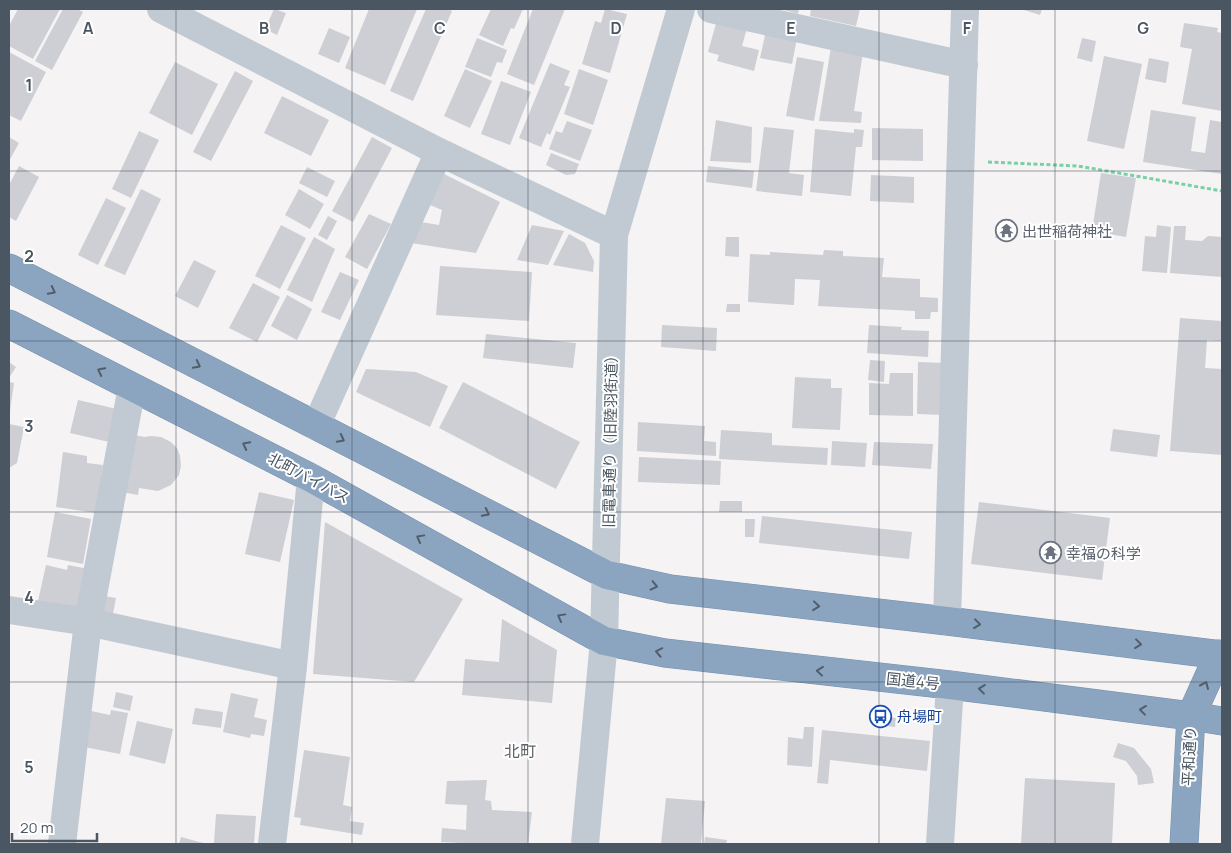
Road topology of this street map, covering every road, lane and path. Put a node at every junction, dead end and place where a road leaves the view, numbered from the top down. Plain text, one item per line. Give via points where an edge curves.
1 (160, 9) edge
2 (681, 9) edge
3 (711, 9) edge
4 (965, 9) edge
5 (964, 66) junction
6 (439, 152) junction
7 (962, 160) junction
8 (1222, 191) edge
9 (614, 235) junction
10 (9, 268) edge
11 (9, 324) edge
12 (132, 387) junction
13 (316, 426) junction
14 (311, 478) junction
15 (607, 575) junction
16 (9, 610) edge
17 (947, 621) junction
18 (88, 622) junction
19 (604, 641) junction
20 (1221, 658) edge
21 (293, 666) junction
22 (950, 685) junction
23 (1191, 716) junction
24 (1222, 721) edge
25 (62, 844) edge
26 (272, 844) edge
27 (585, 844) edge
28 (940, 844) edge
29 (1184, 844) edge

1 - 6 street
2 - 9 street, 旧電車通り（旧陸羽街道）
3 - 5 street
4 - 5 street
5 - 7 street
6 - 9 street
6 - 13 street
7 - 8 path via 1078,166
7 - 17 street
9 - 15 street, 旧電車通り（旧陸羽街道）
10 -> 13 highway
12 -> 11 highway, 北町バイパス
14 -> 12 highway, 北町バイパス
12 - 18 street
13 -> 15 highway
19 -> 14 highway, 北町バイパス
14 - 21 street
15 -> 17 highway via 670,590
15 - 19 street, 旧電車通り（旧陸羽街道）
16 - 18 street
17 -> 20 highway
18 - 21 street
18 - 25 street
22 -> 19 highway, 国道4号 via 665,654
19 - 27 street, 旧電車通り（旧陸羽街道）
23 -> 20 highway, 平和通り
21 - 26 street
23 -> 22 highway, 国道4号
22 - 28 street
23 - 24 highway, 国道4号
23 - 29 highway, 平和通り

